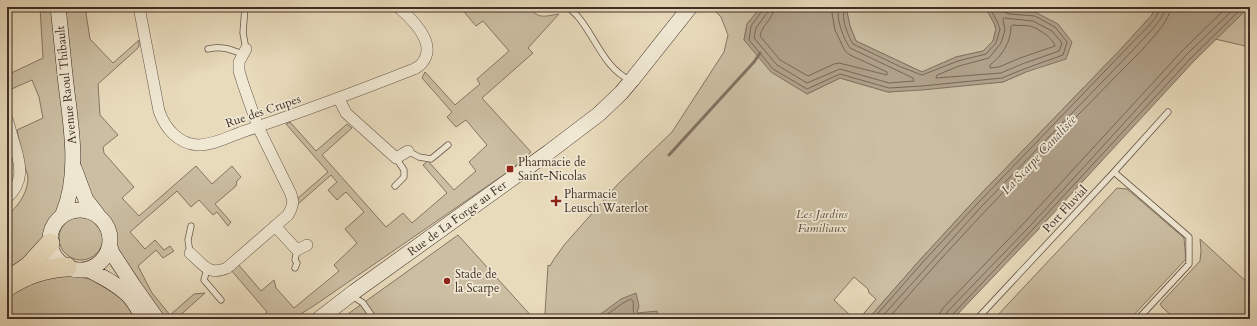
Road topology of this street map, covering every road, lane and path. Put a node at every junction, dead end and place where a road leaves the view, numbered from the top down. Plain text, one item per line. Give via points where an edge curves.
1 (58, 7) edge
2 (139, 7) edge
3 (245, 7) edge
4 (398, 7) edge
5 (568, 7) edge
6 (690, 7) edge
7 (208, 49) dead end
8 (245, 51) junction
9 (632, 80) junction
10 (339, 99) junction
11 (1168, 112) dead end
12 (7, 119) edge
13 (258, 127) junction
14 (448, 145) dead end
15 (408, 151) joint
16 (396, 158) junction
17 (73, 163) junction
18 (1114, 172) junction
19 (395, 186) dead end
20 (7, 198) edge
21 (63, 214) junction
22 (97, 214) junction
23 (191, 226) dead end
24 (275, 226) junction
25 (50, 244) junction
26 (308, 245) dead end
27 (110, 247) junction
28 (297, 250) junction
29 (190, 254) joint
30 (67, 267) junction
31 (295, 268) dead end
32 (88, 269) junction
33 (207, 269) junction
34 (7, 280) edge
35 (7, 287) edge
36 (354, 292) junction
37 (221, 300) dead end
38 (337, 304) junction
39 (144, 319) edge
40 (157, 319) edge
41 (312, 319) edge
42 (319, 319) edge
43 (374, 319) edge
44 (977, 319) edge
45 (1138, 319) edge

1 - 17 main road, Avenue Raoul Thibault
2 - 13 street, Rue des Crupes via 159,111 167,128 178,138 198,145
3 - 8 lane
4 - 10 street, Rue des Crupes via 425,39 426,54 422,63 414,69
5 - 9 lane via 580,18 610,63 626,78
6 - 9 main road, Rue de La Forge au Fer
7 - 8 lane via 218,47
8 - 13 street via 239,62 239,71
9 - 36 main road, Rue de La Forge au Fer via 599,114 569,137
10 - 13 street, Rue des Crupes
10 - 16 street via 346,113
11 - 18 lane, Port Fluvial
12 - 20 street via 20,171 15,187
13 - 24 street via 293,202 288,215
14 - 15 lane via 431,159
15 - 16 street
16 - 19 lane via 404,170 404,177
17 - 21 main road
17 - 22 main road via 86,200
18 - 44 lane, Port Fluvial
18 - 45 lane via 1189,236 1189,264
21 - 22 main road via 80,209
21 - 25 main road via 50,234
22 - 27 main road via 107,226
23 - 29 lane via 188,240
24 - 28 street
24 - 33 street via 227,268 218,272
25 - 30 main road via 55,257
25 - 34 highway via 29,266
26 - 28 street
27 - 32 main road via 99,263
27 - 40 main road
28 - 31 lane
29 - 33 street
30 - 32 main road via 77,270
30 - 35 highway via 35,273
32 - 39 main road via 128,295
33 - 37 lane via 204,280
36 - 38 main road, Rue de La Forge au Fer
36 - 43 lane
38 - 41 main road
38 - 42 main road

